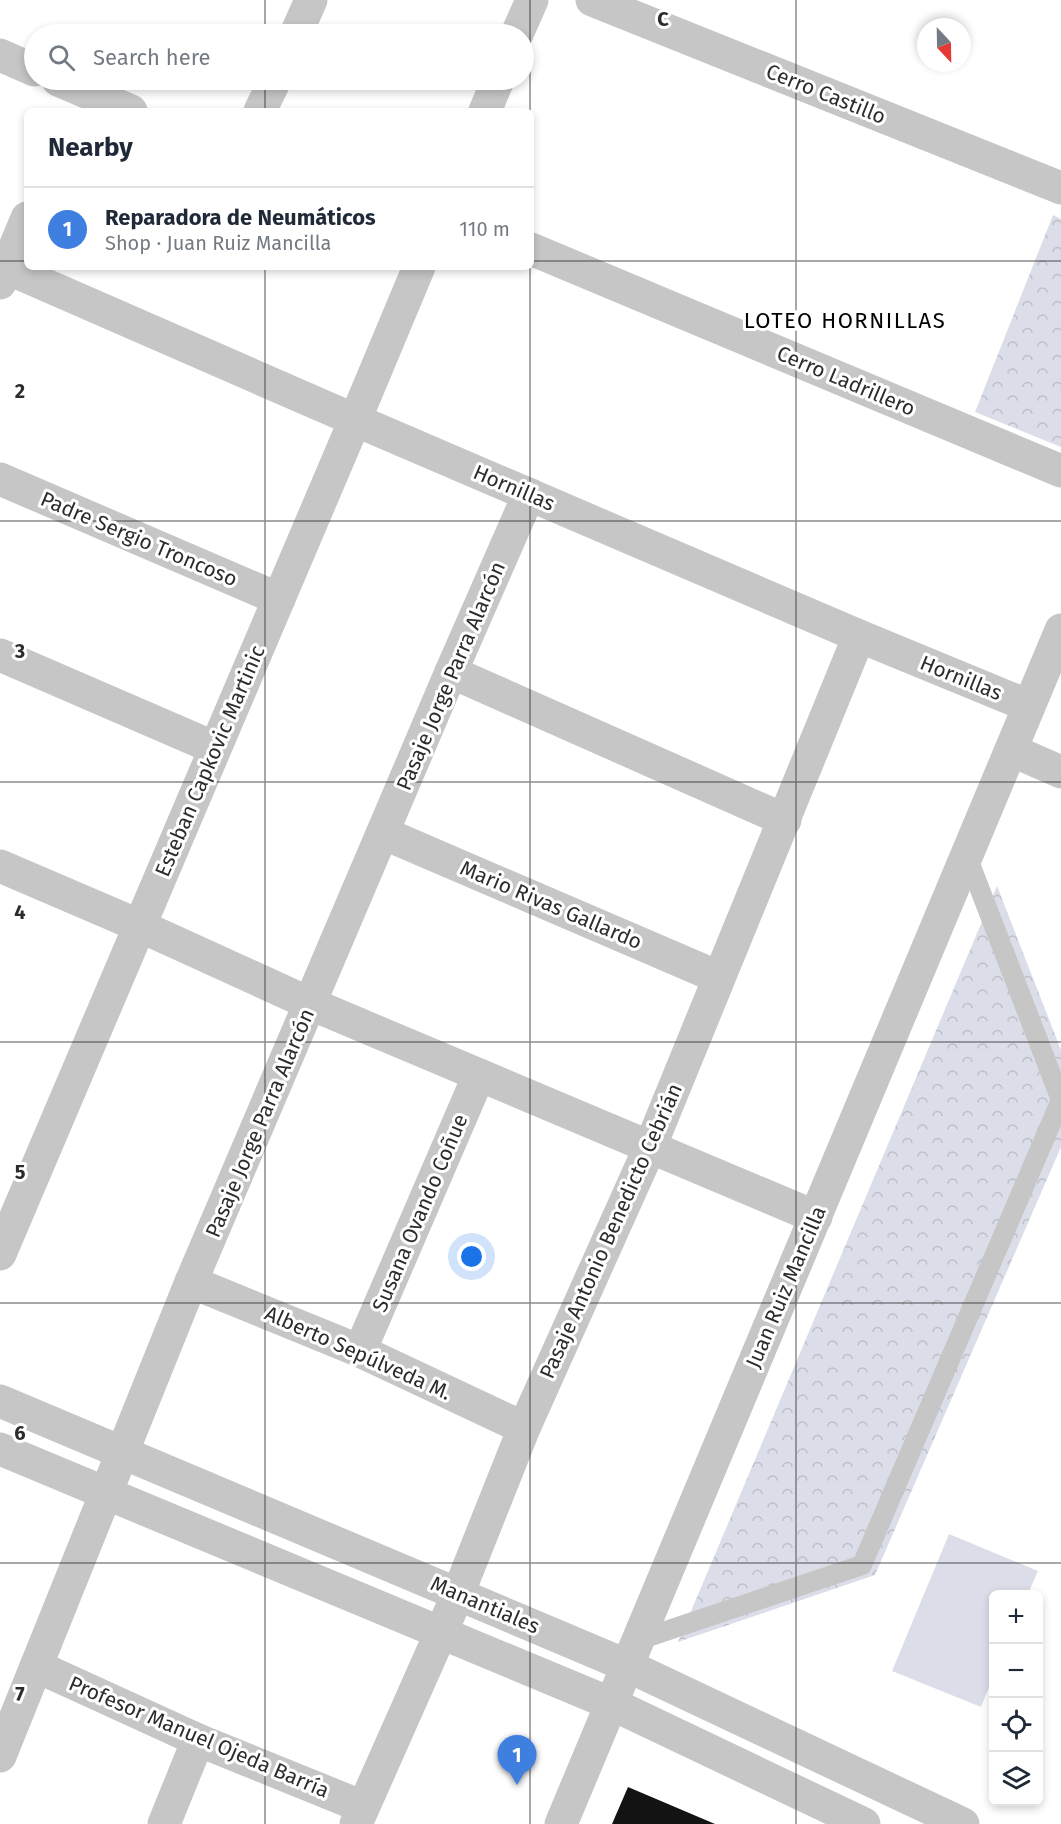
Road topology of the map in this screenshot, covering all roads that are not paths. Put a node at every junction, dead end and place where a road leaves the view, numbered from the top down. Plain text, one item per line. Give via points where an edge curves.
1 (532, 0) edge
2 (592, 0) edge
3 (306, 2) edge
4 (299, 24) edge
5 (521, 24) edge
6 (0, 55) edge
7 (24, 66) edge
8 (270, 90) edge
9 (494, 90) edge
10 (70, 93) edge
11 (120, 108) edge
12 (262, 108) edge
13 (486, 108) edge
14 (1061, 188) edge
15 (24, 224) edge
16 (534, 250) edge
17 (418, 270) edge
18 (2, 272) edge
19 (355, 420) junction
20 (1061, 471) edge
21 (0, 479) edge
22 (529, 494) junction
23 (279, 599) junction
24 (1061, 630) edge
25 (859, 636) junction
26 (0, 655) edge
27 (451, 672) junction
28 (1029, 706) junction
29 (215, 748) junction
30 (1011, 750) junction
31 (1061, 772) edge
32 (784, 820) junction
33 (383, 833) junction
34 (967, 856) junction
35 (0, 866) edge
36 (140, 926) junction
37 (718, 977) junction
38 (311, 1004) junction
39 (480, 1076) junction
40 (650, 1147) junction
41 (10, 1205) edge
42 (816, 1217) junction
43 (0, 1254) edge
44 (191, 1282) junction
45 (360, 1351) junction
46 (0, 1401) edge
47 (524, 1428) junction
48 (0, 1449) edge
49 (123, 1453) junction
50 (105, 1493) junction
51 (458, 1594) junction
52 (441, 1632) junction
53 (633, 1653) junction
54 (36, 1666) junction
55 (612, 1704) junction
56 (198, 1740) junction
57 (0, 1756) edge
58 (360, 1815) edge
59 (164, 1824) edge
60 (561, 1824) edge
61 (864, 1824) edge
62 (963, 1824) edge

1 - 5 street
2 - 14 street, Cerro Castillo
3 - 4 street
6 - 7 street
8 - 12 street
9 - 13 street
10 - 11 street
15 - 18 street
16 - 20 street, Cerro Ladrillero
17 - 19 street, Esteban Capkovic Martinic
18 - 19 street, Hornillas
19 - 22 street, Hornillas
19 - 23 street, Esteban Capkovic Martinic
21 - 23 street, Padre Sergio Troncoso
22 - 25 street, Hornillas
22 - 27 street, Pasaje Jorge Parra Alarcón
23 - 29 street, Esteban Capkovic Martinic
24 - 28 street, Juan Ruiz Mancilla
25 - 28 street, Hornillas
25 - 32 street, Pasaje Antonio Benedicto Cebrián
26 - 29 street
27 - 32 street
27 - 33 street, Pasaje Jorge Parra Alarcón
28 - 30 street, Juan Ruiz Mancilla
29 - 36 street, Esteban Capkovic Martinic
30 - 31 street
30 - 34 street, Juan Ruiz Mancilla
32 - 37 street, Pasaje Antonio Benedicto Cebrián
33 - 37 street, Mario Rivas Gallardo
33 - 38 street, Pasaje Jorge Parra Alarcón
34 - 42 street, Juan Ruiz Mancilla
34 - 53 lane via 1061,1100 862,1564
35 - 36 street
36 - 38 street
36 - 41 street, Esteban Capkovic Martinic
37 - 40 street, Pasaje Antonio Benedicto Cebrián
38 - 39 street
38 - 44 street, Pasaje Jorge Parra Alarcón
39 - 40 street
39 - 45 street, Susana Ovando Coñue
40 - 42 street
40 - 47 street, Pasaje Antonio Benedicto Cebrián
41 - 43 street, Esteban Capkovic Martinic
42 - 53 street, Juan Ruiz Mancilla
44 - 45 street, Alberto Sepúlveda M.
44 - 49 street, Pasaje Jorge Parra Alarcón
45 - 47 street, Alberto Sepúlveda M.
46 - 49 street, Manantiales
47 - 51 street, Pasaje Antonio Benedicto Cebrián
48 - 50 street, Manantiales
49 - 50 street, Pasaje Jorge Parra Alarcón
49 - 51 street, Manantiales
50 - 52 street, Manantiales
50 - 54 street, Pasaje Jorge Parra Alarcón
51 - 52 street, Pasaje Antonio Benedicto Cebrián
51 - 53 street, Manantiales
52 - 55 street, Manantiales
52 - 58 street, Pasaje Antonio Benedicto Cebrián
53 - 55 street, Juan Ruiz Mancilla
53 - 62 street, Manantiales
54 - 56 street, Profesor Manuel Ojeda Barría
54 - 57 street, Pasaje Jorge Parra Alarcón
55 - 60 street, Juan Ruiz Mancilla
55 - 61 street, Manantiales
56 - 58 street, Profesor Manuel Ojeda Barría
56 - 59 street

